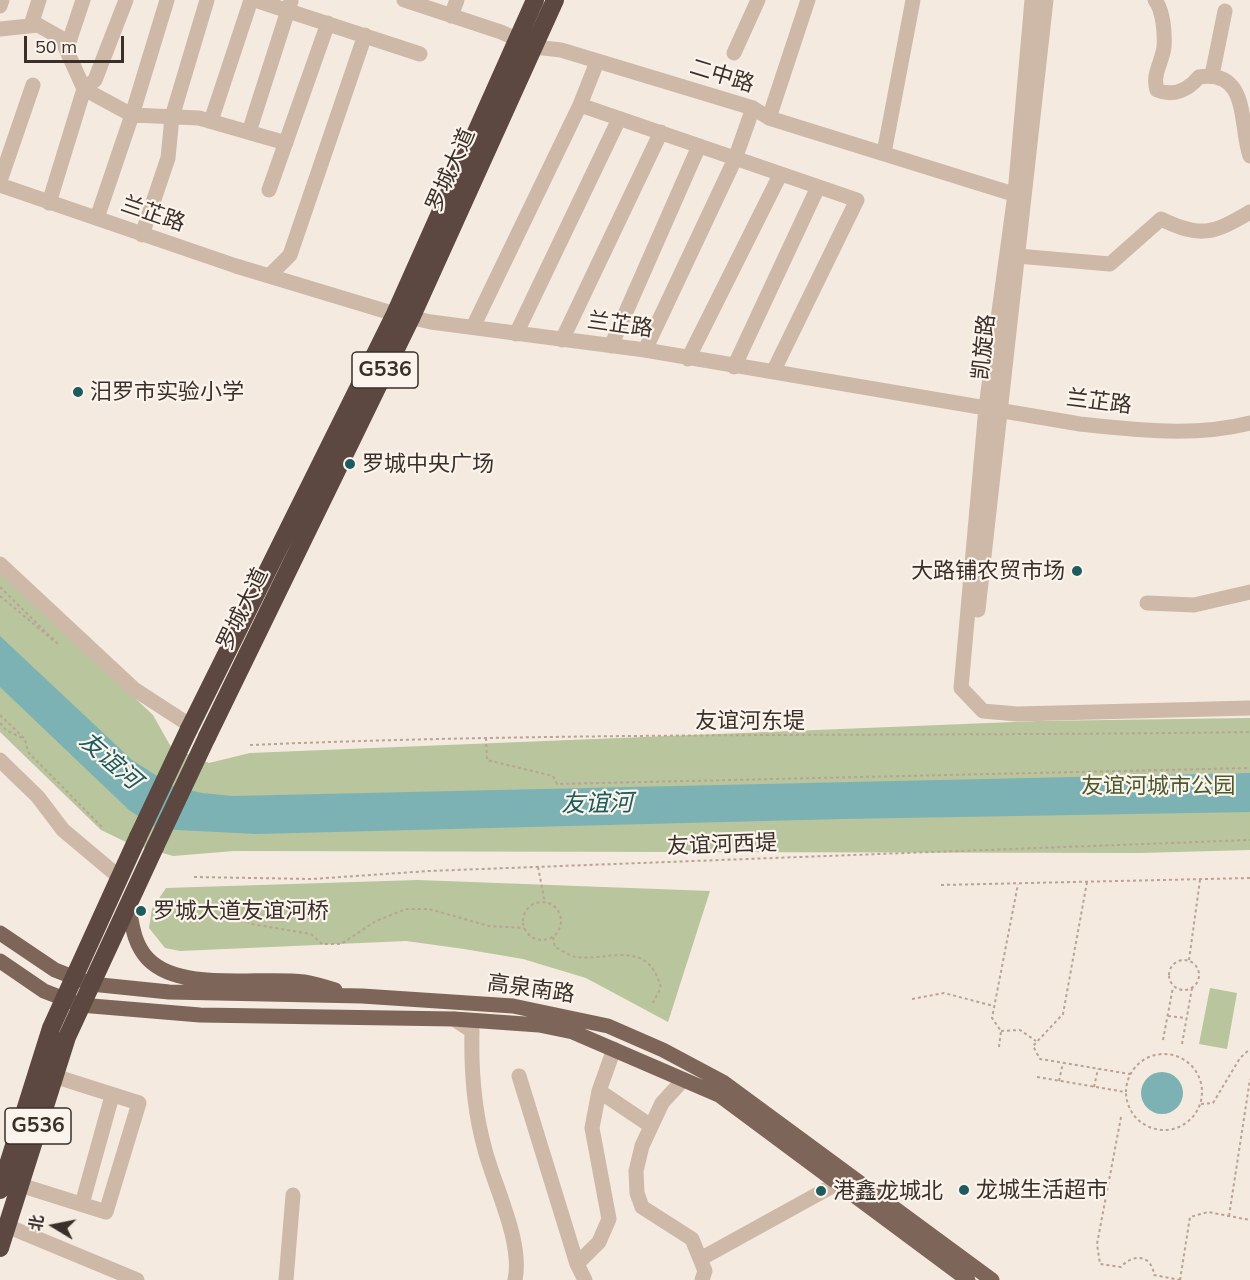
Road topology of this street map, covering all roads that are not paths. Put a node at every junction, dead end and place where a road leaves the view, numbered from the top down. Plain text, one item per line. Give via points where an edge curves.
1 (2, 0) edge
2 (39, 0) edge
3 (83, 0) edge
4 (126, 0) edge
5 (167, 0) edge
6 (207, 0) edge
7 (253, 0) edge
8 (404, 0) edge
9 (456, 0) edge
10 (535, 0) edge
11 (555, 0) edge
12 (758, 0) edge
13 (808, 0) edge
14 (913, 0) edge
15 (1032, 0) edge
16 (1046, 0) edge
17 (1155, 0) edge
18 (290, 5) edge
19 (0, 6) edge
20 (1225, 10) dead end
21 (451, 16) junction
22 (328, 23) junction
23 (31, 25) junction
24 (0, 29) edge
25 (365, 35) junction
26 (517, 39) junction
27 (534, 47) junction
28 (67, 48) junction
29 (734, 53) dead end
30 (420, 54) dead end
31 (597, 62) junction
32 (1212, 75) junction
33 (33, 85) dead end
34 (84, 88) junction
35 (580, 105) junction
36 (753, 108) junction
37 (132, 115) junction
38 (172, 117) junction
39 (619, 118) junction
40 (769, 118) junction
41 (212, 121) junction
42 (249, 132) junction
43 (661, 132) junction
44 (286, 143) junction
45 (699, 146) junction
46 (884, 153) junction
47 (1250, 156) edge
48 (735, 159) junction
49 (780, 175) junction
50 (0, 183) edge
51 (818, 187) junction
52 (269, 190) dead end
53 (1020, 196) junction
54 (49, 203) junction
55 (1250, 212) edge
56 (97, 219) junction
57 (142, 235) junction
58 (1017, 256) junction
59 (269, 276) junction
60 (403, 315) junction
61 (473, 327) junction
62 (516, 334) junction
63 (562, 340) junction
64 (611, 346) junction
65 (645, 351) junction
66 (688, 360) junction
67 (734, 367) junction
68 (773, 372) junction
69 (993, 408) junction
70 (1250, 423) edge
71 (0, 564) edge
72 (1250, 592) edge
73 (1147, 603) dead end
74 (1250, 708) edge
75 (190, 728) junction
76 (0, 760) edge
77 (119, 877) junction
78 (128, 903) junction
79 (0, 933) edge
80 (0, 961) edge
81 (72, 979) junction
82 (91, 984) junction
83 (362, 996) junction
84 (71, 1003) junction
85 (454, 1019) junction
86 (614, 1049) junction
87 (54, 1076) junction
88 (519, 1076) dead end
89 (683, 1080) junction
90 (599, 1091) junction
91 (112, 1096) junction
92 (651, 1126) junction
93 (838, 1183) junction
94 (20, 1185) junction
95 (0, 1190) edge
96 (293, 1195) dead end
97 (82, 1204) junction
98 (7, 1226) junction
99 (0, 1248) edge
100 (702, 1258) junction
101 (577, 1264) junction
102 (137, 1280) edge
103 (286, 1280) edge
104 (515, 1280) edge
105 (585, 1280) edge
106 (702, 1280) edge
107 (968, 1280) edge
108 (993, 1280) edge

1 - 19 street
2 - 23 street
3 - 28 street
4 - 34 street via 95,80
5 - 37 street
6 - 38 street
7 - 18 street
7 - 41 street
8 - 21 street, 二中路
9 - 21 street
10 - 26 highway, 罗城大道 / G536
11 - 27 highway, 罗城大道 / G536
12 - 29 street
13 - 40 street
14 - 46 street
15 - 53 street
16 - 53 street, 凯旋路
17 - 32 street via 1162,16 1164,48 1154,81 1157,90 1178,92 1198,77
18 - 22 street
18 - 42 street
20 - 32 street
21 - 26 street, 二中路
22 - 25 street
22 - 44 street
23 - 24 street
23 - 28 street via 61,38
25 - 30 street
25 - 59 street via 290,255
26 - 27 street, 二中路
26 - 60 highway, 罗城大道 / G536
27 - 31 street, 二中路
27 - 60 highway, 罗城大道 / G536
28 - 34 street
31 - 35 street
31 - 36 street, 二中路
32 - 47 street via 1231,84 1244,110 1245,143
33 - 50 street
34 - 37 street
34 - 54 street
35 - 39 street
35 - 61 street
36 - 40 street, 二中路
36 - 48 street
37 - 38 street
37 - 56 street
38 - 41 street
38 - 57 street via 168,158
39 - 43 street
39 - 62 street
40 - 46 street, 二中路
41 - 42 street
42 - 44 street
43 - 45 street
43 - 63 street
44 - 52 street
45 - 48 street
45 - 64 street
46 - 53 street, 二中路
48 - 49 street
48 - 65 street
49 - 51 street
49 - 66 street
50 - 54 street, 兰芷路
51 - 67 street
51 - 68 street via 857,200
53 - 58 street, 凯旋路
53 - 69 street
54 - 56 street, 兰芷路
55 - 58 street via 1210,232 1186,231 1161,219 1110,264
56 - 57 street, 兰芷路
57 - 59 street, 兰芷路
58 - 69 street, 凯旋路
59 - 60 street, 兰芷路
60 - 61 street, 兰芷路
60 - 75 highway, 罗城大道 / G536
60 - 78 highway, 罗城大道 / G536, bridge
61 - 62 street, 兰芷路
62 - 63 street, 兰芷路
63 - 64 street, 兰芷路
64 - 65 street, 兰芷路
65 - 66 street, 兰芷路
66 - 67 street, 兰芷路
67 - 68 street, 兰芷路
68 - 69 street, 兰芷路
69 - 70 street, 兰芷路 via 1125,429 1199,430
69 - 74 street, 凯旋路 via 970,700 983,711 1017,714
71 - 75 street via 134,689
72 - 73 street via 1194,605
75 - 77 highway, 罗城大道 / G536, bridge
76 - 77 street via 38,797 63,830
77 - 81 highway, 罗城大道 / G536
78 - 82 highway, 罗城大道 / G536
78 - 83 main road via 135,940 148,958 167,973 236,981 304,982
79 - 81 main road, 高泉南路
80 - 84 main road, 高泉南路
81 - 82 main road, 高泉南路
81 - 84 highway, 罗城大道 / G536
82 - 83 main road, 高泉南路 via 169,992
82 - 84 highway, 罗城大道 / G536
83 - 108 main road, 高泉南路 via 537,1010 608,1026 663,1050 723,1082
84 - 85 main road, 高泉南路 via 201,1015
84 - 87 highway, 罗城大道 / G536
84 - 95 highway, 罗城大道 / G536
85 - 86 main road, 高泉南路 via 539,1025 573,1032
85 - 104 street via 472,1031 471,1078 484,1148 517,1254
86 - 89 main road, 高泉南路
86 - 90 street
87 - 91 street
87 - 94 highway, 罗城大道 / G536
88 - 101 street
89 - 92 street via 662,1103
89 - 93 main road, 高泉南路 via 719,1095
90 - 92 street
90 - 101 street via 592,1128 609,1219 599,1242
91 - 97 street
91 - 97 street via 139,1103 106,1212
92 - 100 street via 636,1172 642,1207 692,1239
93 - 100 street
93 - 107 main road, 高泉南路
94 - 97 street
94 - 98 highway, 罗城大道 / G536
96 - 103 street
98 - 99 highway, 罗城大道 / G536
98 - 102 street
100 - 106 street
101 - 105 street

